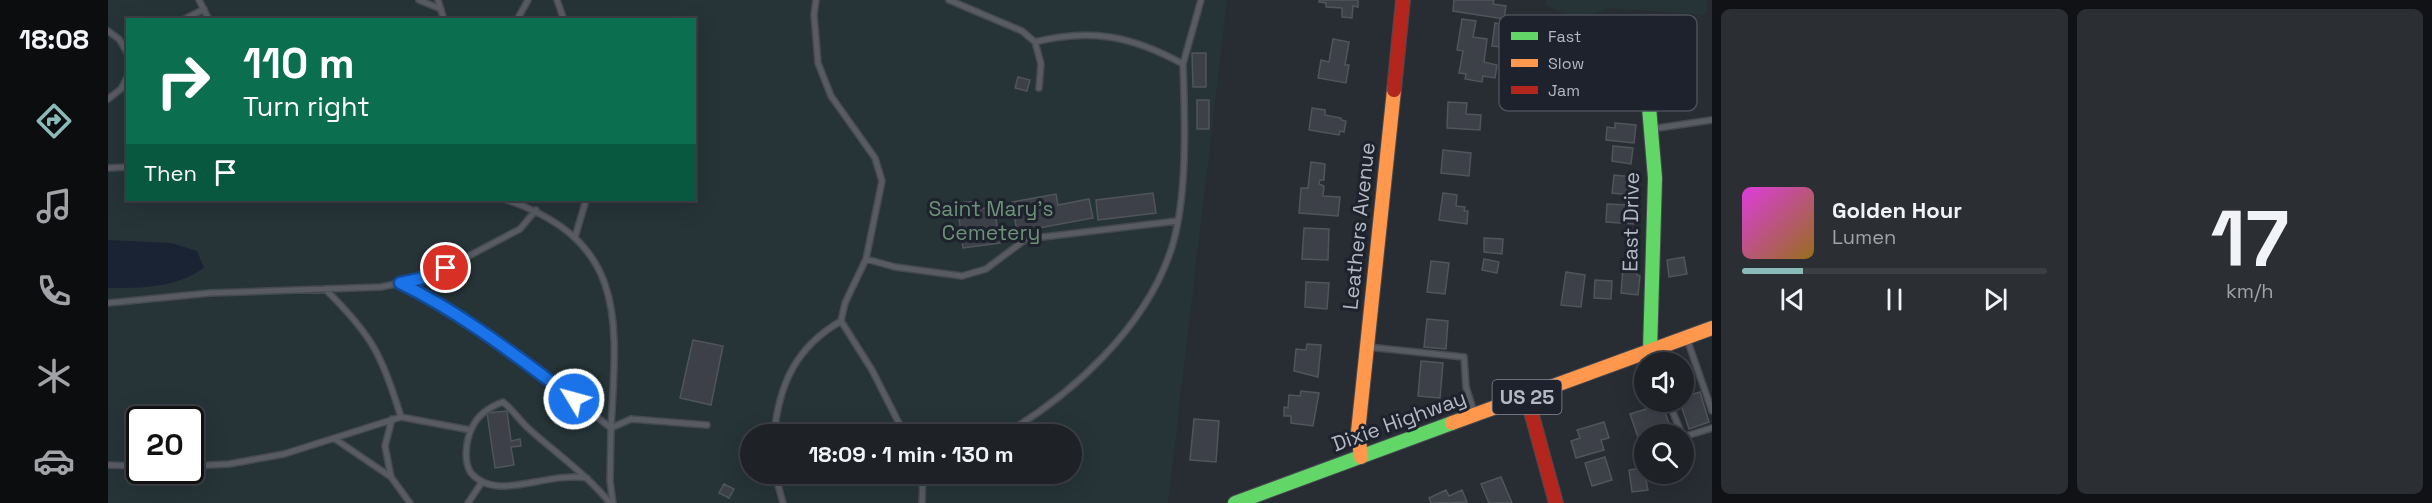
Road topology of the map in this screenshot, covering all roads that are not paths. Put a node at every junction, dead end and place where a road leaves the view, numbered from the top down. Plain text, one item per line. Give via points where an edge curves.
1 (199, 0) edge
2 (419, 0) edge
3 (438, 0) edge
4 (528, 0) edge
5 (557, 0) edge
6 (816, 0) edge
7 (949, 0) edge
8 (1201, 0) edge
9 (1403, 0) edge
10 (204, 9) junction
11 (441, 9) junction
12 (187, 18) edge
13 (208, 18) edge
14 (443, 18) edge
15 (518, 18) edge
16 (563, 18) edge
17 (108, 31) edge
18 (1035, 42) junction
19 (126, 49) edge
20 (1183, 64) junction
21 (126, 80) edge
22 (1039, 88) dead end
23 (108, 99) edge
24 (1649, 111) edge
25 (1712, 120) edge
26 (1651, 129) junction
27 (126, 167) edge
28 (108, 168) edge
29 (510, 201) edge
30 (586, 201) edge
31 (536, 210) junction
32 (1177, 221) junction
33 (575, 237) junction
34 (866, 259) junction
35 (400, 283) junction
36 (325, 289) junction
37 (108, 303) edge
38 (841, 321) junction
39 (1712, 328) edge
40 (1686, 337) junction
41 (1367, 347) junction
42 (1653, 352) edge
43 (1661, 352) edge
44 (1634, 363) edge
45 (1527, 397) junction
46 (1712, 411) edge
47 (1475, 416) junction
48 (401, 417) junction
49 (392, 419) junction
50 (775, 424) edge
51 (899, 424) edge
52 (1019, 424) edge
53 (707, 425) dead end
54 (611, 428) junction
55 (1712, 429) edge
56 (470, 430) junction
57 (1694, 433) edge
58 (335, 439) junction
59 (1361, 457) junction
60 (108, 465) edge
61 (204, 465) edge
62 (126, 466) edge
63 (391, 477) junction
64 (587, 478) junction
65 (778, 484) edge
66 (923, 484) edge
67 (480, 485) junction
68 (410, 503) edge
69 (468, 503) edge
70 (611, 503) edge
71 (783, 503) edge
72 (922, 503) edge
73 (1235, 503) edge
74 (1556, 503) edge

1 - 10 lane
2 - 11 lane
3 - 11 lane
4 - 15 lane
5 - 16 lane
6 - 34 lane via 818,63 831,96 880,170 882,181
7 - 18 lane via 1022,31
8 - 20 lane
9 - 41 street, Leathers Avenue
10 - 12 lane
10 - 13 lane
11 - 14 lane
17 - 19 lane
18 - 20 lane via 1066,34 1091,34 1155,49
18 - 22 lane via 1041,64
20 - 32 lane via 1185,117
21 - 23 lane
24 - 26 street, East Drive
25 - 26 lane
26 - 42 street, East Drive via 1655,178
27 - 28 lane
29 - 31 lane
30 - 33 lane
31 - 33 lane
31 - 35 lane via 520,229 446,268
32 - 34 lane via 1026,239 986,268 962,276
32 - 52 lane via 1155,287 1122,336 1048,404
33 - 54 lane via 593,260 614,316
34 - 38 lane via 845,303
35 - 36 lane
35 - 54 lane via 422,293 519,357
36 - 37 lane via 210,293
36 - 48 lane via 375,346 386,367
38 - 50 lane via 814,339 791,371 779,398
38 - 51 lane
39 - 40 street, Dixie Highway / US 25
40 - 43 street, Dixie Highway / US 25
40 - 46 lane
41 - 47 lane via 1464,357 1466,387
41 - 59 street, Leathers Avenue via 1358,432
44 - 45 street, Dixie Highway / US 25
45 - 47 street, Dixie Highway / US 25
45 - 74 street
47 - 59 street, Dixie Highway / US 25
48 - 49 lane
48 - 56 lane
49 - 58 lane
49 - 63 lane via 386,446
53 - 54 lane via 631,419
54 - 70 lane
55 - 57 lane
56 - 64 lane via 490,406 503,402
56 - 67 lane via 466,462
58 - 61 lane via 284,454
58 - 63 lane
59 - 73 street, Dixie Highway / US 25
60 - 62 lane
63 - 68 lane
64 - 67 lane via 561,477 501,493
64 - 70 lane
65 - 71 lane
66 - 72 lane
67 - 69 lane

